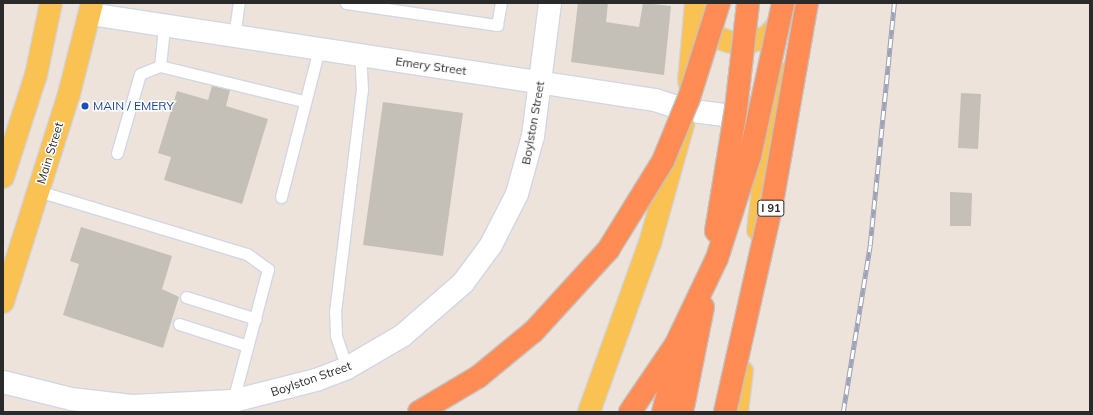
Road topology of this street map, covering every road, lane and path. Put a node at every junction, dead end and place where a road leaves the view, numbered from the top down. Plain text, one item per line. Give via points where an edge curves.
1 (51, 3) edge
2 (239, 3) edge
3 (346, 3) edge
4 (501, 3) edge
5 (550, 3) edge
6 (719, 3) edge
7 (748, 3) edge
8 (807, 3) edge
9 (785, 7) edge
10 (91, 8) edge
11 (695, 8) edge
12 (164, 27) junction
13 (234, 37) junction
14 (319, 50) junction
15 (360, 56) junction
16 (160, 66) junction
17 (540, 83) junction
18 (304, 101) junction
19 (686, 110) junction
20 (770, 121) junction
21 (117, 153) dead end
22 (3, 177) edge
23 (724, 180) junction
24 (38, 191) junction
25 (281, 197) dead end
26 (186, 297) dead end
27 (3, 302) edge
28 (256, 319) junction
29 (179, 324) dead end
30 (248, 346) junction
31 (347, 368) junction
32 (3, 382) edge
33 (233, 402) junction
34 (419, 412) edge
35 (589, 412) edge
36 (630, 412) edge
37 (664, 412) edge
38 (682, 412) edge
39 (725, 412) edge
40 (738, 412) edge

1 - 22 main road via 36,75
2 - 13 lane
3 - 4 lane via 497,25
5 - 17 street, Boylston Street
6 - 34 highway, bridge via 689,98 663,161 608,250 529,336 478,377
7 - 23 highway, bridge
8 - 39 highway, I 91, bridge via 772,203
9 - 11 main road via 767,38 739,45 712,36
9 - 20 main road
9 - 36 highway, bridge via 750,156 717,258 676,344
10 - 12 street, Emery Street
10 - 24 main road, Main Street
11 - 19 main road
12 - 13 street, Emery Street
12 - 16 lane
13 - 14 street, Emery Street
14 - 15 street, Emery Street
14 - 18 lane
15 - 17 street, Emery Street
15 - 31 lane via 362,89 335,312 336,336
16 - 18 lane
16 - 21 lane via 140,74
17 - 19 street, Emery Street via 655,100
17 - 31 street, Boylston Street via 527,164 517,194 491,245 463,283 426,319 378,352
18 - 25 lane
19 - 20 street, Emery Street
19 - 35 main road via 665,197
20 - 40 main road
23 - 37 highway, bridge
23 - 38 highway, bridge
24 - 27 main road, Main Street
24 - 28 lane via 246,254 262,262 269,276
26 - 28 lane
28 - 30 lane
29 - 30 lane
30 - 33 lane
31 - 33 street, Boylston Street via 285,390
32 - 33 street, Boylston Street via 102,404 166,406

